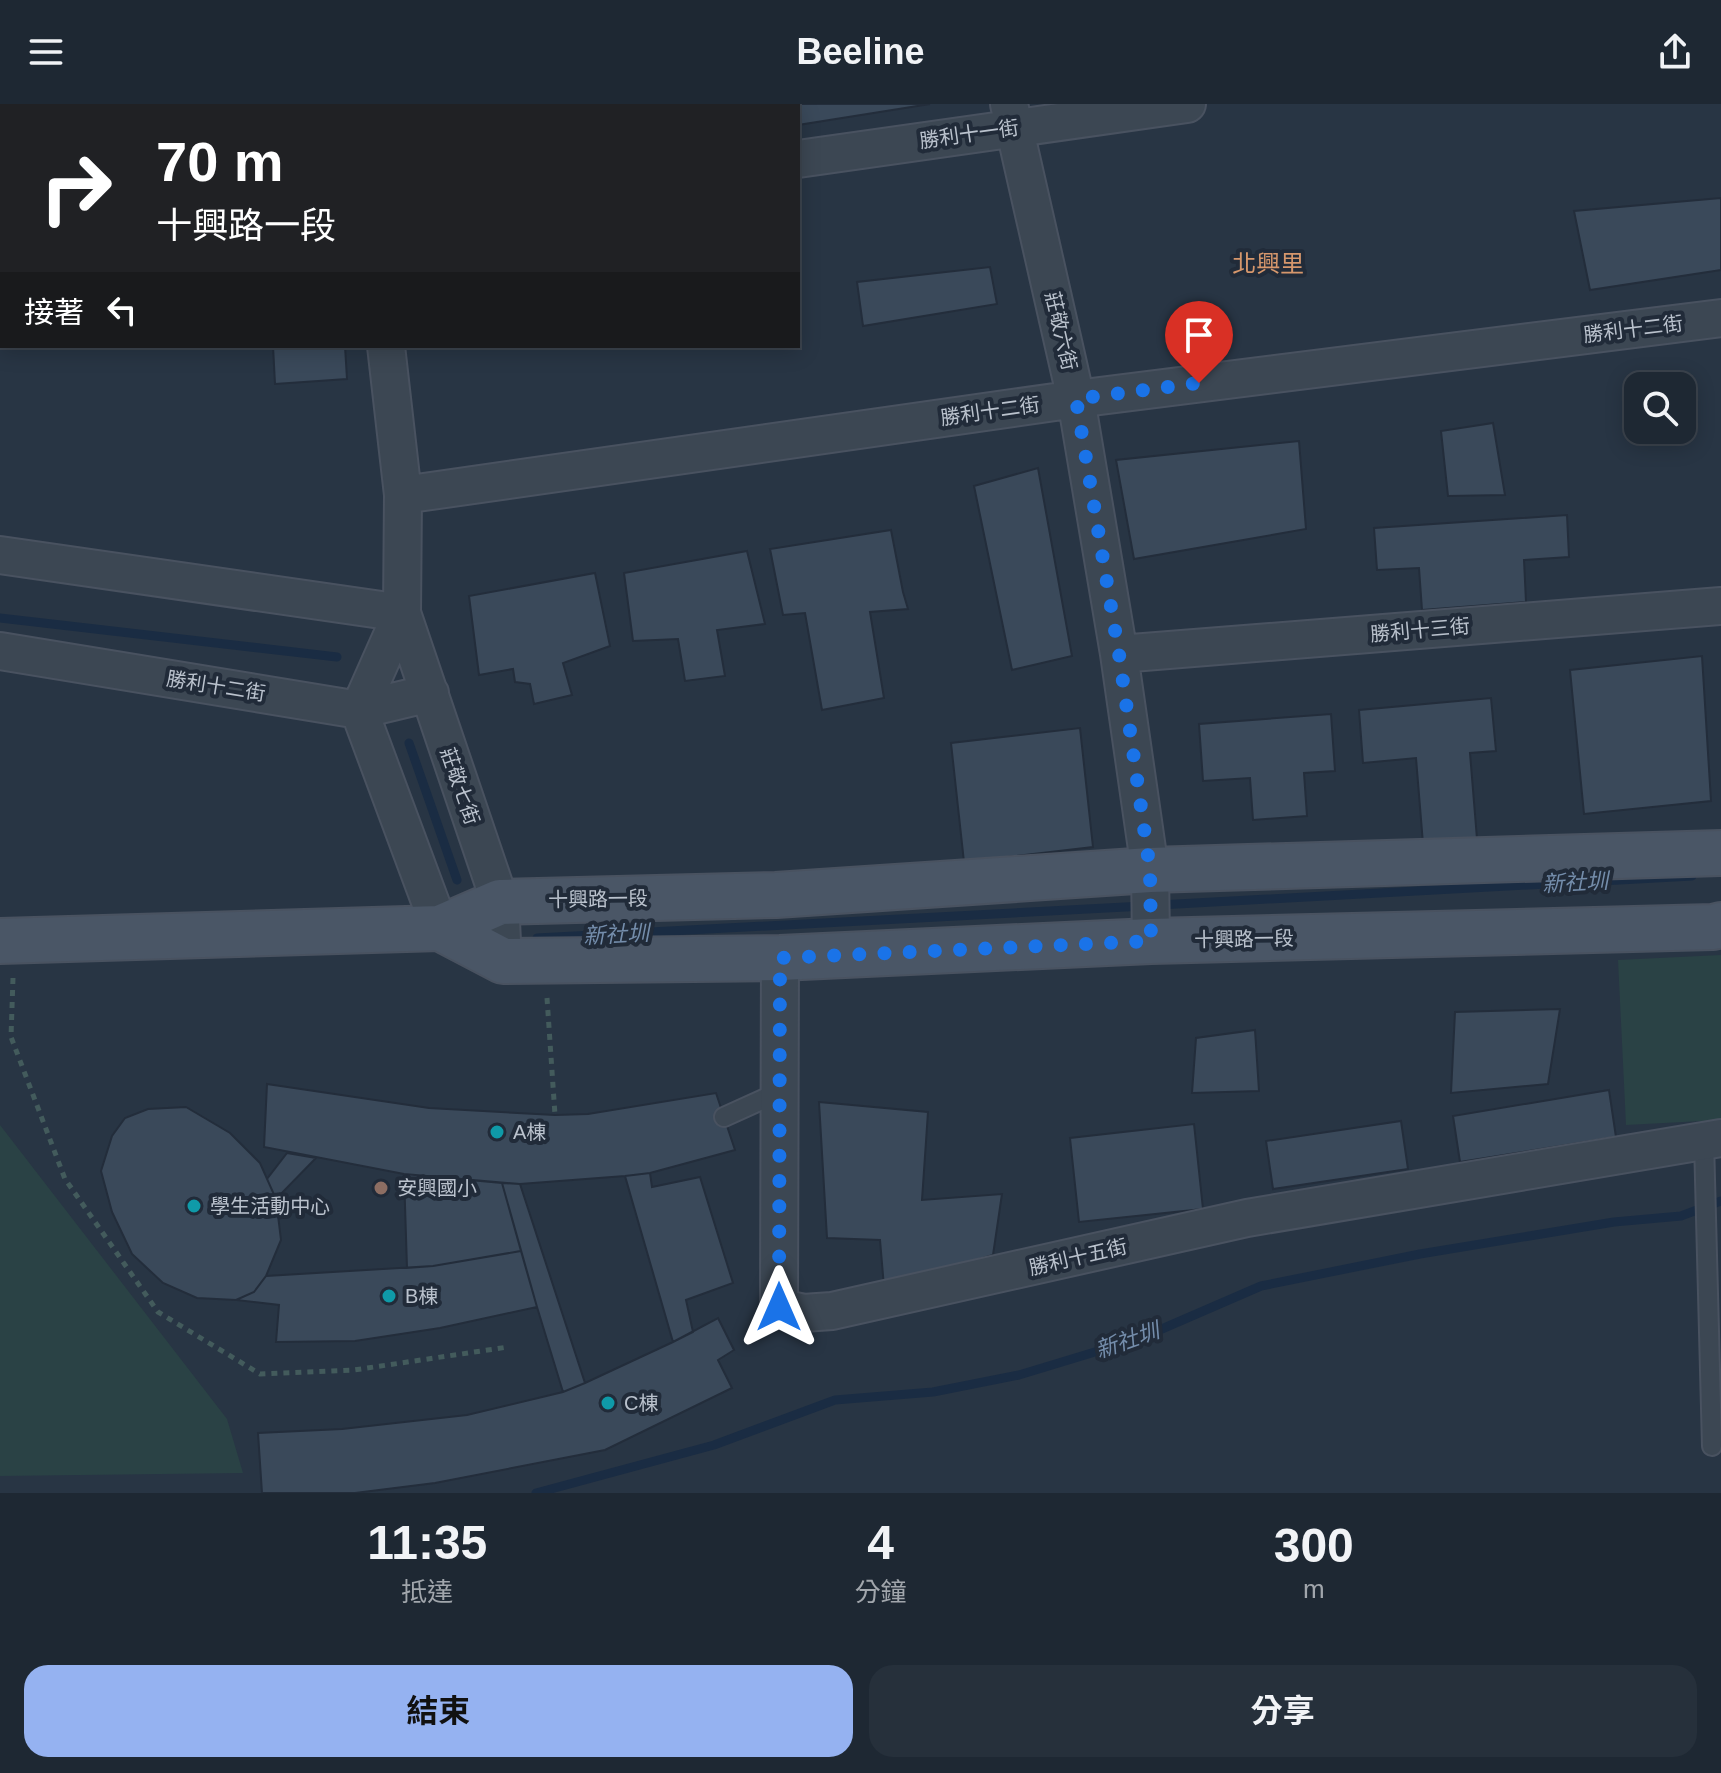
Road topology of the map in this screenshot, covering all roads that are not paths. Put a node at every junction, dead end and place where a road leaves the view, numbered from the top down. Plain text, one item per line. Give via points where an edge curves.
1 (1187, 104) edge
2 (1011, 116) edge
3 (800, 159) edge
4 (1721, 318) edge
5 (386, 348) edge
6 (1076, 399) junction
7 (403, 495) junction
8 (0, 555) edge
9 (1721, 606) edge
10 (402, 613) junction
11 (0, 651) edge
12 (1119, 654) junction
13 (430, 693) junction
14 (359, 710) junction
15 (1721, 853) edge
16 (1150, 870) junction
17 (500, 902) junction
18 (1721, 925) edge
19 (440, 928) junction
20 (7, 941) edge
21 (1151, 941) junction
22 (780, 958) junction
23 (524, 961) junction
24 (779, 1092) junction
25 (724, 1117) dead end
26 (1712, 1139) edge
27 (1712, 1446) dead end

1 - 2 street, 勝利十一街
2 - 3 street, 勝利十一街
2 - 6 street, 莊敬六街
4 - 6 street, 勝利十二街
5 - 7 street, 莊敬七街
6 - 7 street, 勝利十二街
6 - 12 street, 莊敬六街
7 - 10 street, 莊敬七街
8 - 10 street
9 - 12 street, 勝利十三街
10 - 13 street, 莊敬七街
10 - 14 street, 莊敬七街
11 - 14 street, 勝利十二街
12 - 16 street, 莊敬六街
13 - 14 street, 勝利十二街
13 - 17 street, 莊敬七街
14 - 19 street
15 - 16 street, 十興路一段
16 - 17 street, 十興路一段 via 776,895
16 - 21 street, 莊敬六街
17 - 19 street, 十興路一段
17 - 23 street, 莊敬七街
18 - 21 street, 十興路一段
19 - 20 street, 十興路一段
19 - 23 street, 十興路一段
21 - 22 street, 十興路一段
22 - 23 street, 十興路一段
22 - 24 street, 勝利十五街
24 - 25 lane
24 - 26 street, 勝利十五街 via 779,1307 803,1313 832,1311 1247,1218
26 - 27 lane via 1706,1230

